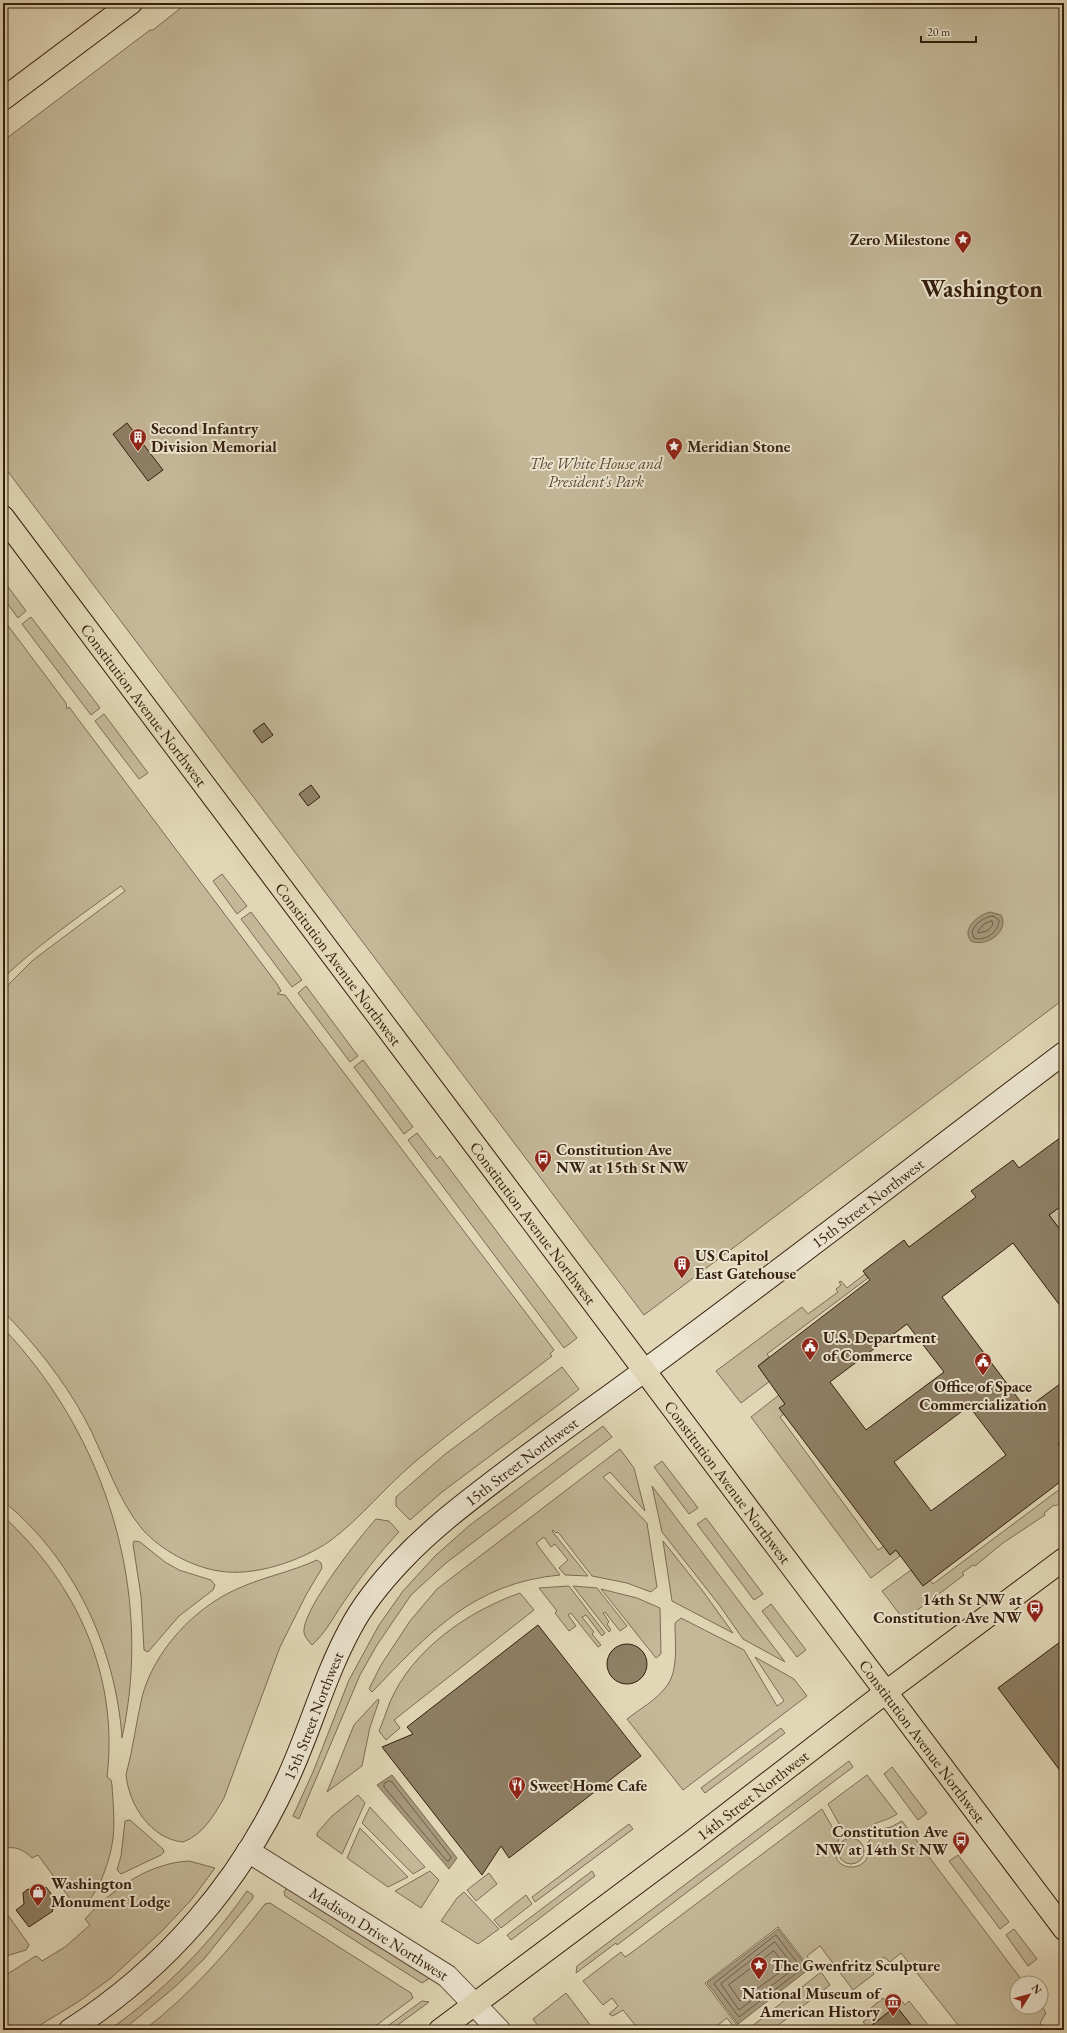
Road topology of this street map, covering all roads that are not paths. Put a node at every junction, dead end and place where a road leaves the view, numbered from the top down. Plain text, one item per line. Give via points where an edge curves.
1 (131, 3) edge
2 (3, 99) edge
3 (3, 517) edge
4 (1064, 1053) edge
5 (644, 1370) junction
6 (1064, 1558) edge
7 (886, 1692) junction
8 (248, 1851) junction
9 (1064, 1929) edge
10 (475, 2004) junction
11 (70, 2030) edge
12 (440, 2030) edge
13 (499, 2030) edge

1 - 2 main road
3 - 5 main road, Constitution Avenue Northwest
4 - 5 main road, 15th Street Northwest
5 - 7 main road, Constitution Avenue Northwest
5 - 8 main road, 15th Street Northwest via 451,1514 388,1576 350,1628 325,1682 287,1780
6 - 7 main road, 14th Street Northwest
7 - 9 main road, Constitution Avenue Northwest
7 - 10 main road, 14th Street Northwest
8 - 10 main road, Madison Drive Northwest via 447,1976
8 - 11 main road, 15th Street Northwest via 212,1904 187,1934 121,1995
10 - 12 main road, 14th Street Northwest
10 - 13 main road, Madison Drive Northwest

